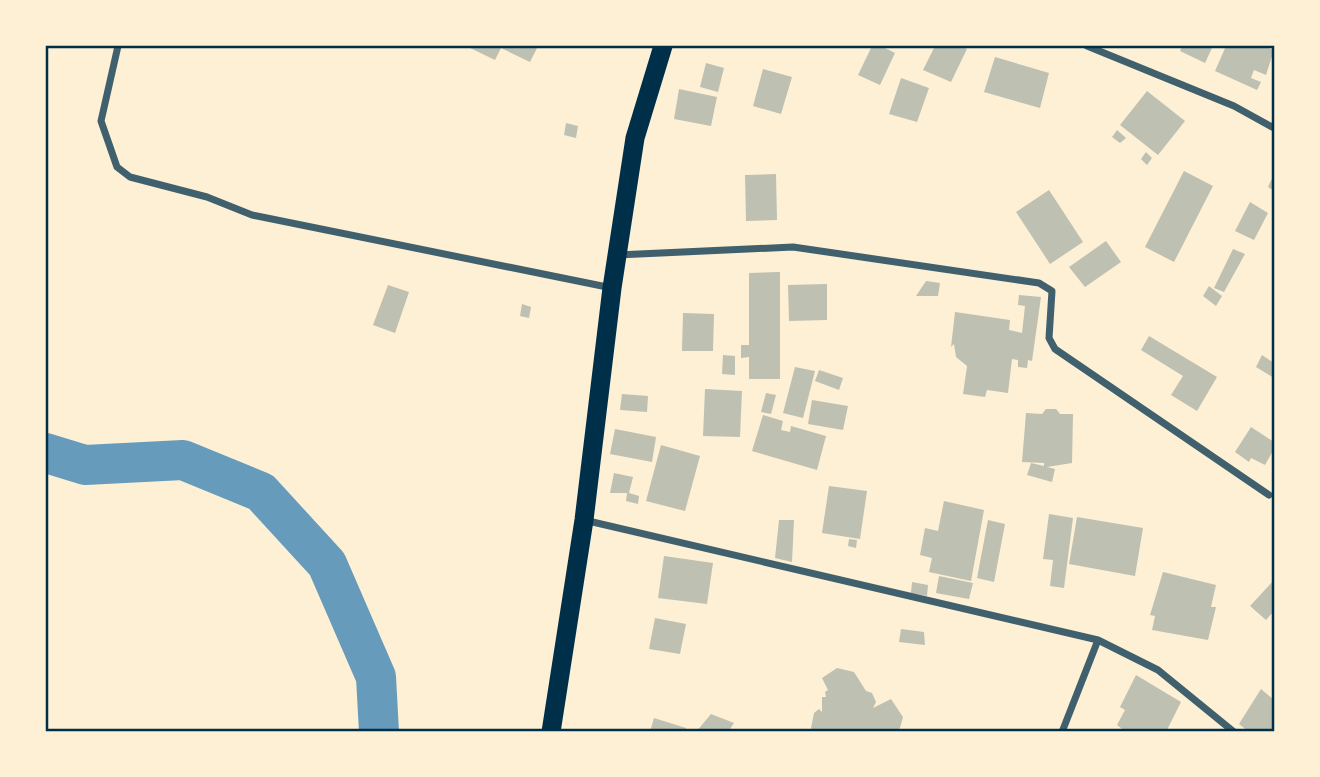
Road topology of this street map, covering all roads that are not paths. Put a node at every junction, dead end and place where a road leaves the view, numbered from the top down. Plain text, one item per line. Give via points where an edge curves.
1 (118, 46) edge
2 (663, 46) edge
3 (1087, 46) edge
4 (1275, 128) edge
5 (617, 255) junction
6 (612, 288) junction
7 (1269, 495) dead end
8 (584, 520) junction
9 (1098, 640) junction
10 (551, 732) edge
11 (1062, 732) edge
12 (1234, 732) edge

1 - 6 street via 101,121 117,167 130,177 207,197 252,215
2 - 5 highway via 635,138
3 - 4 street via 1234,106
5 - 6 highway
5 - 7 street via 793,247 1039,283 1052,291 1051,345
6 - 8 highway
8 - 9 street
8 - 10 highway
9 - 11 street
9 - 12 street via 1158,670

